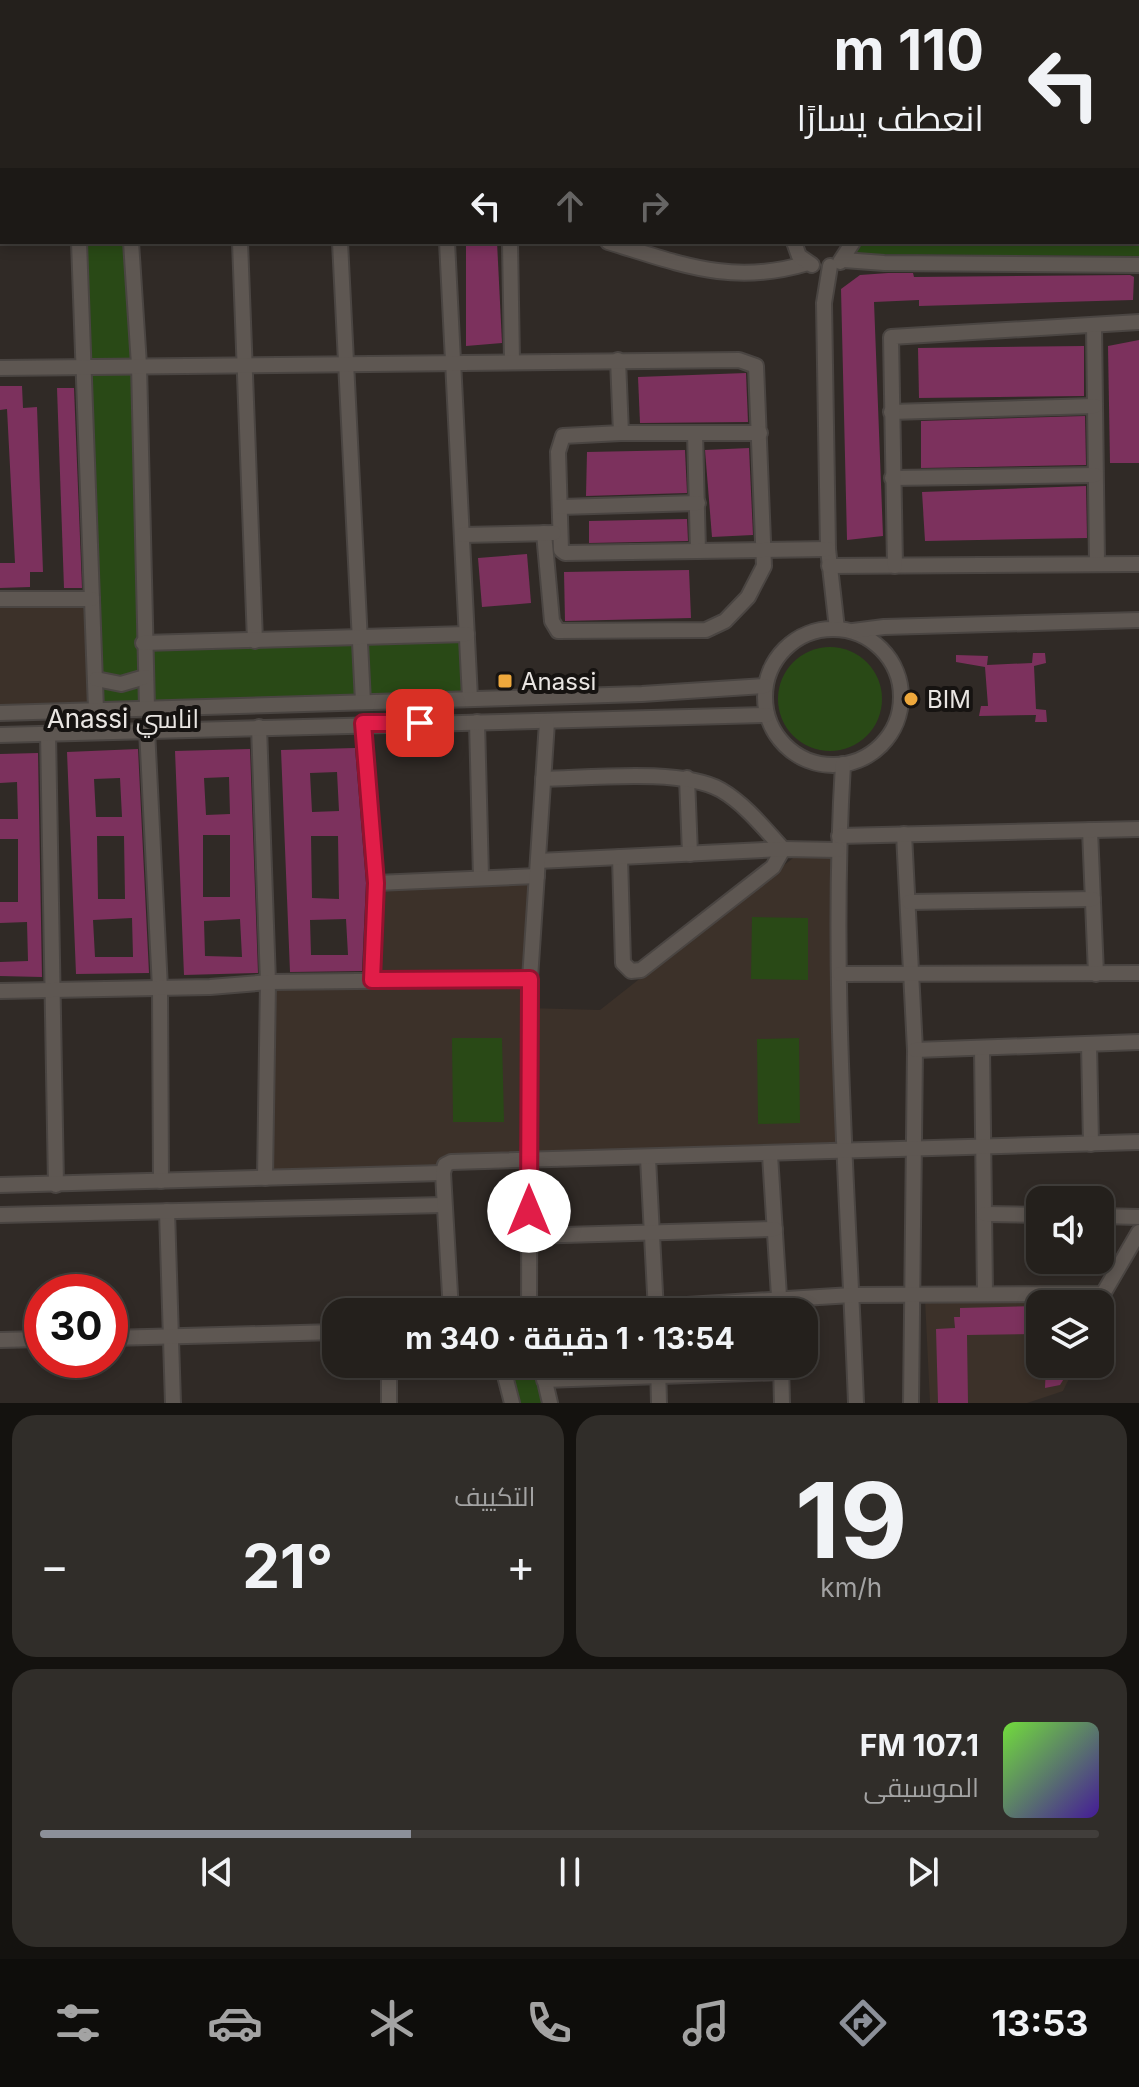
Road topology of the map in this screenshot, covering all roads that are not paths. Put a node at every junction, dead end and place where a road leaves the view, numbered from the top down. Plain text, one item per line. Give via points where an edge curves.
1 (79, 244) edge
2 (131, 244) edge
3 (240, 244) edge
4 (340, 244) edge
5 (447, 244) edge
6 (510, 244) edge
7 (614, 244) edge
8 (795, 244) edge
9 (850, 244) edge
10 (824, 264) junction
11 (1139, 265) edge
12 (1139, 322) edge
13 (1094, 326) junction
14 (618, 360) junction
15 (453, 361) junction
16 (512, 361) junction
17 (243, 363) junction
18 (139, 365) junction
19 (345, 365) junction
20 (82, 366) junction
21 (0, 368) edge
22 (1095, 406) junction
23 (891, 412) junction
24 (621, 433) junction
25 (695, 433) junction
26 (760, 433) junction
27 (1095, 475) junction
28 (892, 478) junction
29 (698, 503) junction
30 (560, 507) junction
31 (552, 533) junction
32 (462, 535) junction
33 (828, 549) junction
34 (764, 550) junction
35 (698, 551) junction
36 (1097, 564) junction
37 (1139, 564) edge
38 (829, 566) junction
39 (895, 566) junction
40 (0, 599) edge
41 (92, 599) junction
42 (1139, 620) edge
43 (837, 629) junction
44 (853, 631) junction
45 (467, 634) junction
46 (361, 639) junction
47 (255, 641) junction
48 (143, 643) junction
49 (145, 677) junction
50 (96, 679) junction
51 (765, 686) junction
52 (470, 698) junction
53 (363, 702) junction
54 (147, 708) junction
55 (96, 710) junction
56 (0, 713) edge
57 (767, 715) junction
58 (477, 722) junction
59 (547, 722) junction
60 (363, 723) junction
61 (259, 727) junction
62 (147, 730) junction
63 (48, 733) junction
64 (0, 735) edge
65 (843, 764) junction
66 (687, 778) junction
67 (543, 779) junction
68 (1139, 829) edge
69 (1090, 830) junction
70 (904, 834) junction
71 (838, 843) junction
72 (783, 849) junction
73 (690, 854) junction
74 (620, 857) junction
75 (538, 869) junction
76 (481, 877) junction
77 (376, 883) junction
78 (1093, 899) junction
79 (909, 902) junction
80 (1139, 973) edge
81 (840, 974) junction
82 (1096, 974) junction
83 (913, 975) junction
84 (530, 979) junction
85 (372, 980) junction
86 (268, 982) junction
87 (160, 988) junction
88 (0, 991) edge
89 (54, 991) junction
90 (1139, 1042) edge
91 (1089, 1044) junction
92 (982, 1048) junction
93 (915, 1050) junction
94 (1139, 1142) edge
95 (1091, 1144) junction
96 (985, 1149) junction
97 (916, 1151) junction
98 (847, 1153) junction
99 (770, 1155) junction
100 (648, 1158) junction
101 (529, 1162) junction
102 (443, 1173) junction
103 (265, 1178) junction
104 (161, 1181) junction
105 (0, 1185) edge
106 (56, 1185) junction
107 (444, 1205) junction
108 (167, 1211) junction
109 (985, 1214) junction
110 (0, 1215) edge
111 (1026, 1215) edge
112 (1114, 1216) edge
113 (1139, 1217) edge
114 (775, 1229) junction
115 (652, 1231) junction
116 (1139, 1232) edge
117 (529, 1236) junction
118 (985, 1294) junction
119 (852, 1295) junction
120 (912, 1295) junction
121 (450, 1298) edge
122 (529, 1298) edge
123 (655, 1298) edge
124 (780, 1298) edge
125 (818, 1300) edge
126 (322, 1332) edge
127 (172, 1337) junction
128 (128, 1338) edge
129 (24, 1339) edge
130 (0, 1340) edge
131 (389, 1378) edge
132 (506, 1378) edge
133 (567, 1378) edge
134 (658, 1378) edge
135 (781, 1378) edge
136 (544, 1380) joint
137 (173, 1403) edge
138 (389, 1403) edge
139 (512, 1403) edge
140 (550, 1403) edge
141 (659, 1403) edge
142 (782, 1403) edge
143 (856, 1403) edge
144 (911, 1403) edge

1 - 20 street
2 - 18 street
3 - 17 street
4 - 19 street
5 - 15 street
6 - 16 street
7 - 10 street via 725,274 765,274
8 - 10 street via 799,256
9 - 10 street
10 - 11 street
10 - 33 street
12 - 13 street
13 - 22 street
13 - 23 street via 891,337
14 - 16 street
14 - 24 street
14 - 26 street via 753,363
15 - 16 street
15 - 19 street
15 - 32 street
17 - 18 street
17 - 19 street
17 - 47 street
18 - 20 street
18 - 48 street
19 - 46 street
20 - 21 street
20 - 41 street
22 - 23 street
22 - 27 street
23 - 28 street
24 - 25 street
24 - 30 street via 563,436 558,452
25 - 26 street
25 - 29 street
26 - 34 street
27 - 28 street
27 - 36 street
28 - 39 street
29 - 30 street
29 - 35 street
30 - 31 street
31 - 32 street
31 - 34 street via 552,621 562,633 716,628 758,581
31 - 35 street via 565,553
32 - 45 street
33 - 34 street
33 - 38 street
34 - 35 street
36 - 37 street
36 - 39 street
38 - 39 street
38 - 43 street
40 - 41 street
41 - 50 street
42 - 44 street
43 - 44 street
43 - 51 street via 799,637 771,667
44 - 65 street via 876,644 893,664 901,689 899,715 887,738 868,756
45 - 46 street
45 - 52 street
46 - 47 street
46 - 53 street
47 - 48 street
48 - 49 street
49 - 50 street via 121,684
49 - 54 street
50 - 55 street
51 - 52 street
51 - 57 street
52 - 53 street
53 - 54 street
54 - 55 street
55 - 56 street
57 - 59 street
57 - 65 street via 778,737 796,754 818,763
58 - 59 street
58 - 60 street
58 - 76 street
59 - 67 street
60 - 61 street
60 - 77 street
61 - 62 street
61 - 86 street
62 - 63 street
62 - 87 street
63 - 64 street
63 - 89 street
65 - 71 street
66 - 67 street
66 - 72 street via 718,788 740,803
66 - 73 street
67 - 75 street
68 - 69 street
69 - 70 street
69 - 78 street
70 - 71 street
70 - 79 street
71 - 72 street
71 - 81 street
72 - 73 street
72 - 74 street via 773,867 641,970 631,971 623,963
73 - 74 street
74 - 75 street
75 - 76 street
75 - 84 street
76 - 77 street
77 - 85 street
78 - 79 street
78 - 82 street
79 - 83 street
80 - 82 street
81 - 83 street
81 - 98 street
82 - 83 street
83 - 93 street
84 - 85 street
84 - 101 street
85 - 86 street
86 - 87 street
86 - 103 street
87 - 89 street
87 - 104 street
88 - 89 street
89 - 106 street
90 - 91 street
91 - 92 street
91 - 95 street
92 - 93 street
92 - 96 street
93 - 97 street
94 - 95 street
95 - 96 street
96 - 97 street
96 - 109 street
97 - 98 street
97 - 120 street
98 - 99 street
98 - 119 street
99 - 100 street
99 - 114 street
100 - 101 street
100 - 115 street
101 - 102 street via 451,1162
101 - 117 street
102 - 103 street
102 - 107 street
103 - 104 street
104 - 106 street
105 - 106 street
107 - 108 street
107 - 121 street
108 - 110 street
108 - 127 street
109 - 111 street
109 - 118 street
112 - 113 street
114 - 115 street
114 - 124 street
115 - 117 street
115 - 123 street
116 - 118 street via 1103,1294
117 - 122 street
118 - 120 street
119 - 120 street
119 - 125 street
119 - 143 street
120 - 144 street
126 - 127 street
127 - 128 street
127 - 137 street
129 - 130 street
131 - 138 street
132 - 139 street
133 - 136 street
134 - 141 street
135 - 142 street
136 - 140 street

